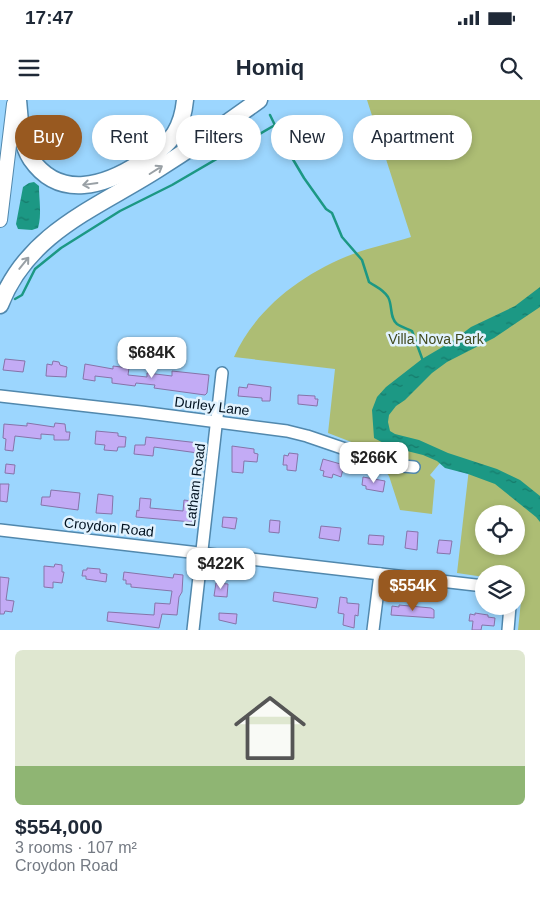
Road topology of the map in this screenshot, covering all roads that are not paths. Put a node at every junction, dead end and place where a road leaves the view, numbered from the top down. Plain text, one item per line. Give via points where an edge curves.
1 (16, 100) edge
2 (185, 100) edge
3 (259, 100) edge
4 (0, 220) edge
5 (0, 305) edge
6 (222, 373) dead end
7 (0, 396) edge
8 (218, 421) junction
9 (414, 467) dead end
10 (0, 530) edge
11 (202, 552) junction
12 (380, 574) junction
13 (475, 585) edge
14 (509, 615) edge
15 (193, 630) edge
16 (373, 630) edge
17 (508, 630) edge

2 -> 1 highway via 175,132 152,155 105,181 77,186 51,177 32,160 23,140
1 - 4 main road
5 -> 3 highway via 14,276 50,236 158,169
6 - 8 street, Latham Road
7 - 8 street, Durley Lane
8 - 9 street, Durley Lane via 287,431 392,465
8 - 11 street, Latham Road
10 - 11 street, Croydon Road
11 - 12 street, Croydon Road
11 - 15 street, Latham Road
12 - 13 street, Croydon Road
12 - 16 street
14 - 17 street

